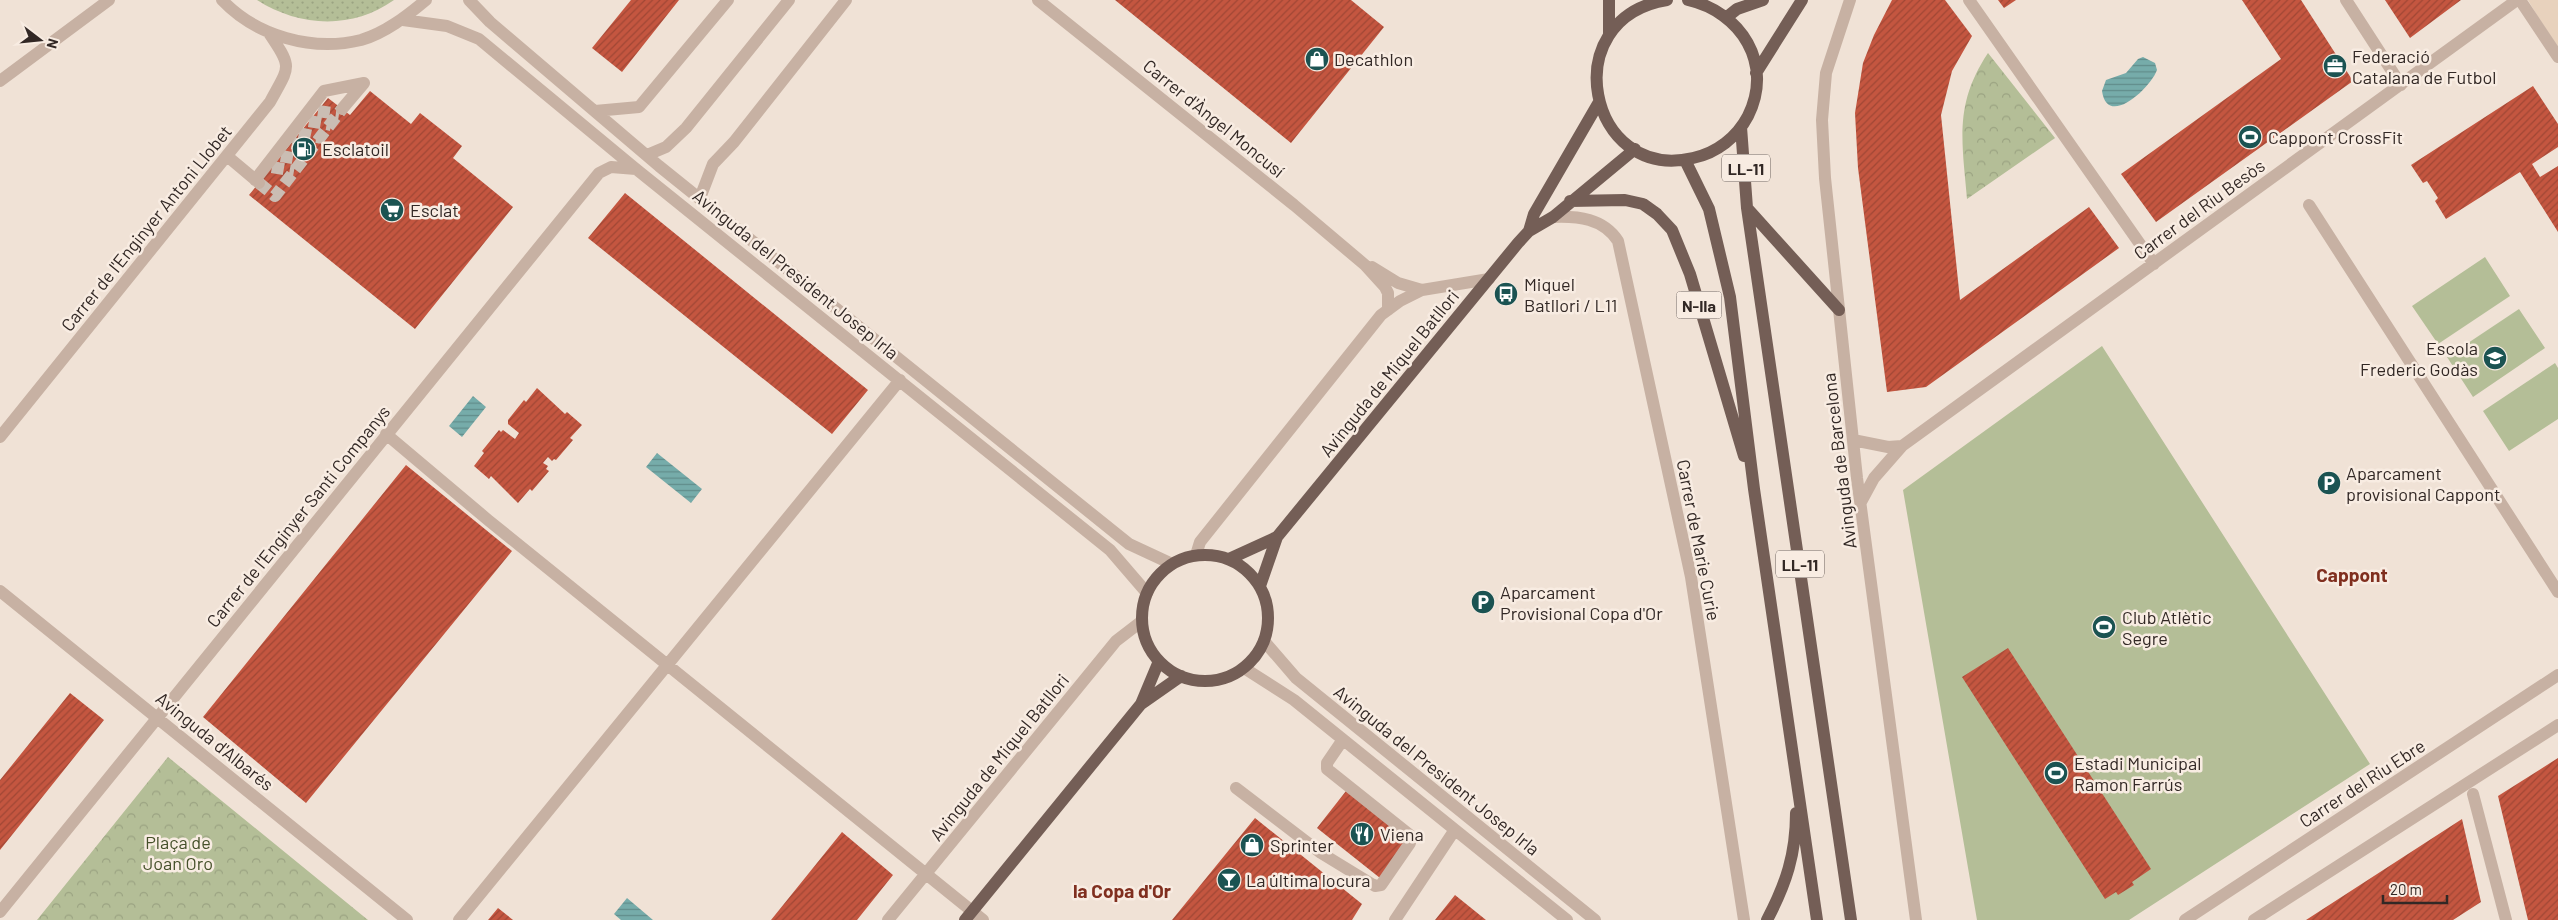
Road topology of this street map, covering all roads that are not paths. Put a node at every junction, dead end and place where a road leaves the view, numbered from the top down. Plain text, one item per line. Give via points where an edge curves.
1 (222, 0) edge
2 (426, 0) edge
3 (469, 0) edge
4 (728, 0) edge
5 (789, 0) edge
6 (846, 0) edge
7 (1038, 0) edge
8 (1609, 0) edge
9 (1667, 0) edge
10 (1688, 0) edge
11 (1763, 0) edge
12 (1802, 0) edge
13 (1850, 0) edge
14 (1969, 0) edge
15 (2346, 0) edge
16 (2518, 0) edge
17 (110, 1) edge
18 (1726, 17) junction
19 (404, 20) junction
20 (269, 33) junction
21 (1609, 35) junction
22 (2558, 57) edge
23 (1756, 73) junction
24 (0, 81) edge
25 (2401, 85) junction
26 (1598, 102) junction
27 (342, 109) tunnel mouth
28 (595, 112) junction
29 (1741, 127) junction
30 (1635, 150) junction
31 (647, 155) junction
32 (227, 156) junction
33 (1685, 160) junction
34 (636, 169) junction
35 (700, 198) junction
36 (1570, 201) junction
37 (2309, 205) dead end
38 (1747, 208) junction
39 (1553, 217) junction
40 (1529, 231) junction
41 (2154, 264) junction
42 (1365, 265) junction
43 (1489, 279) junction
44 (1422, 290) junction
45 (1388, 310) junction
46 (1839, 310) junction
47 (900, 380) junction
48 (386, 434) junction
49 (0, 437) edge
50 (1853, 440) junction
51 (1902, 446) junction
52 (1754, 489) junction
53 (1861, 502) junction
54 (1276, 537) junction
55 (1196, 555) junction
56 (1229, 559) junction
57 (1172, 564) junction
58 (1260, 586) junction
59 (0, 591) edge
60 (2558, 592) edge
61 (1147, 593) junction
62 (1142, 621) junction
63 (1264, 641) junction
64 (1159, 661) junction
65 (668, 665) junction
66 (1244, 668) junction
67 (2558, 675) edge
68 (1181, 676) junction
69 (1141, 704) junction
70 (158, 717) junction
71 (2558, 725) edge
72 (1342, 741) junction
73 (1796, 765) junction
74 (1236, 788) dead end
75 (2473, 794) dead end
76 (1454, 831) junction
77 (926, 874) junction
78 (0, 912) edge
79 (969, 916) edge
80 (407, 920) edge
81 (459, 920) edge
82 (888, 920) edge
83 (983, 920) edge
84 (1395, 920) edge
85 (1567, 920) edge
86 (1594, 920) edge
87 (1744, 920) edge
88 (1768, 920) edge
89 (1817, 920) edge
90 (1851, 920) edge
91 (1916, 920) edge
92 (2185, 920) edge
93 (2254, 920) edge
94 (2506, 920) edge

1 - 20 street
2 - 19 street
3 - 28 street, Avinguda del President Josep Irla
4 - 28 street via 639,107
5 - 31 street via 686,128 666,147
6 - 35 street via 713,164
7 - 42 street, Carrer d'Àngel Moncusí via 1294,204
8 - 21 main road, LL-11
9 - 21 main road, LL-11 via 1636,10
10 - 18 main road, LL-11 via 1713,8
11 - 18 main road via 1737,9
12 - 23 main road
13 - 46 street, Avinguda de Barcelona via 1826,73 1822,96 1825,178
14 - 41 street
15 - 25 street
16 - 22 street
16 - 25 street, Carrer del Riu Besòs
17 - 24 street
18 - 23 main road, LL-11 via 1747,42
19 - 20 street via 361,40 314,44
19 - 34 street, Avinguda del President Josep Irla via 447,26 479,39
20 - 32 street, Carrer de l'Enginyer Antoni Llobet via 286,59 286,74 270,102
21 - 26 main road, LL-11 via 1596,68
23 - 29 main road, LL-11 via 1754,102
25 - 41 street, Carrer del Riu Besòs
26 - 30 main road, LL-11 via 1619,137
26 - 40 main road, Avinguda de Miquel Batllori via 1534,214
27 - 32 street via 364,82 324,91 310,115 257,181
28 - 31 street, Avinguda del President Josep Irla
29 - 33 main road, LL-11 via 1717,150
29 - 38 main road, LL-11
30 - 33 main road, LL-11 via 1659,159
30 - 36 main road, Avinguda de Miquel Batllori
31 - 35 street, Avinguda del President Josep Irla
32 - 49 street, Carrer de l'Enginyer Antoni Llobet
33 - 52 main road, LL-11 via 1709,209 1729,294
34 - 47 street, Avinguda del President Josep Irla
34 - 48 street, Carrer de l'Enginyer Santi Companys via 610,167 599,173 476,328
35 - 57 street, Avinguda del President Josep Irla via 1129,544
36 - 39 main road, Avinguda de Miquel Batllori
36 - 52 main road, N-IIa via 1625,200 1643,204 1658,214 1672,230 1690,274
37 - 60 street
38 - 46 main road
38 - 90 main road, LL-11
39 - 40 main road, Avinguda de Miquel Batllori
39 - 87 street, Carrer de Marie Curie via 1583,217 1606,229 1618,241 1691,577
40 - 43 main road, Avinguda de Miquel Batllori
41 - 51 street, Carrer del Riu Besòs
42 - 44 street, Carrer d'Àngel Moncusí via 1380,270 1398,284
42 - 45 street, Carrer d'Àngel Moncusí via 1385,287
43 - 44 street
43 - 54 main road, Avinguda de Miquel Batllori
44 - 45 street, Avinguda de Miquel Batllori
45 - 55 street, Avinguda de Miquel Batllori via 1200,542
46 - 50 street, Avinguda de Barcelona
47 - 61 street, Avinguda del President Josep Irla via 1110,550
47 - 65 street
48 - 65 street
48 - 70 street, Carrer de l'Enginyer Santi Companys
50 - 51 street via 1888,447
50 - 53 street, Avinguda de Barcelona
51 - 53 street, Carrer del Riu Besòs via 1874,478
52 - 73 main road, LL-11
53 - 91 street, Avinguda de Barcelona
54 - 56 main road, Avinguda de Miquel Batllori
54 - 58 main road, Avinguda de Miquel Batllori
55 - 56 main road via 1213,554
55 - 57 main road
56 - 58 main road via 1242,565
57 - 61 main road via 1161,572
58 - 63 main road via 1268,613
59 - 70 street, Avinguda d'Albarés
61 - 62 main road
62 - 64 main road via 1145,639
62 - 77 street, Avinguda de Miquel Batllori via 1116,641
63 - 66 main road
63 - 86 street, Avinguda del President Josep Irla via 1296,678
64 - 68 main road
64 - 69 main road
65 - 77 street
65 - 81 street
66 - 68 main road via 1228,677 1209,681
66 - 72 street, Avinguda del President Josep Irla via 1294,700
67 - 92 street, Carrer del Riu Ebre
68 - 69 main road
69 - 79 main road
70 - 78 street, Carrer de l'Enginyer Santi Companys
70 - 80 street, Avinguda d'Albarés
71 - 93 street
72 - 74 street via 1327,763 1327,769 1411,836 1410,843 1382,885 1375,886 1321,853
72 - 76 street, Avinguda del President Josep Irla
73 - 88 main road via 1796,846
73 - 89 main road, LL-11
75 - 94 street
76 - 84 street
76 - 85 street, Avinguda del President Josep Irla
77 - 79 street
77 - 82 street, Avinguda de Miquel Batllori
79 - 83 street

